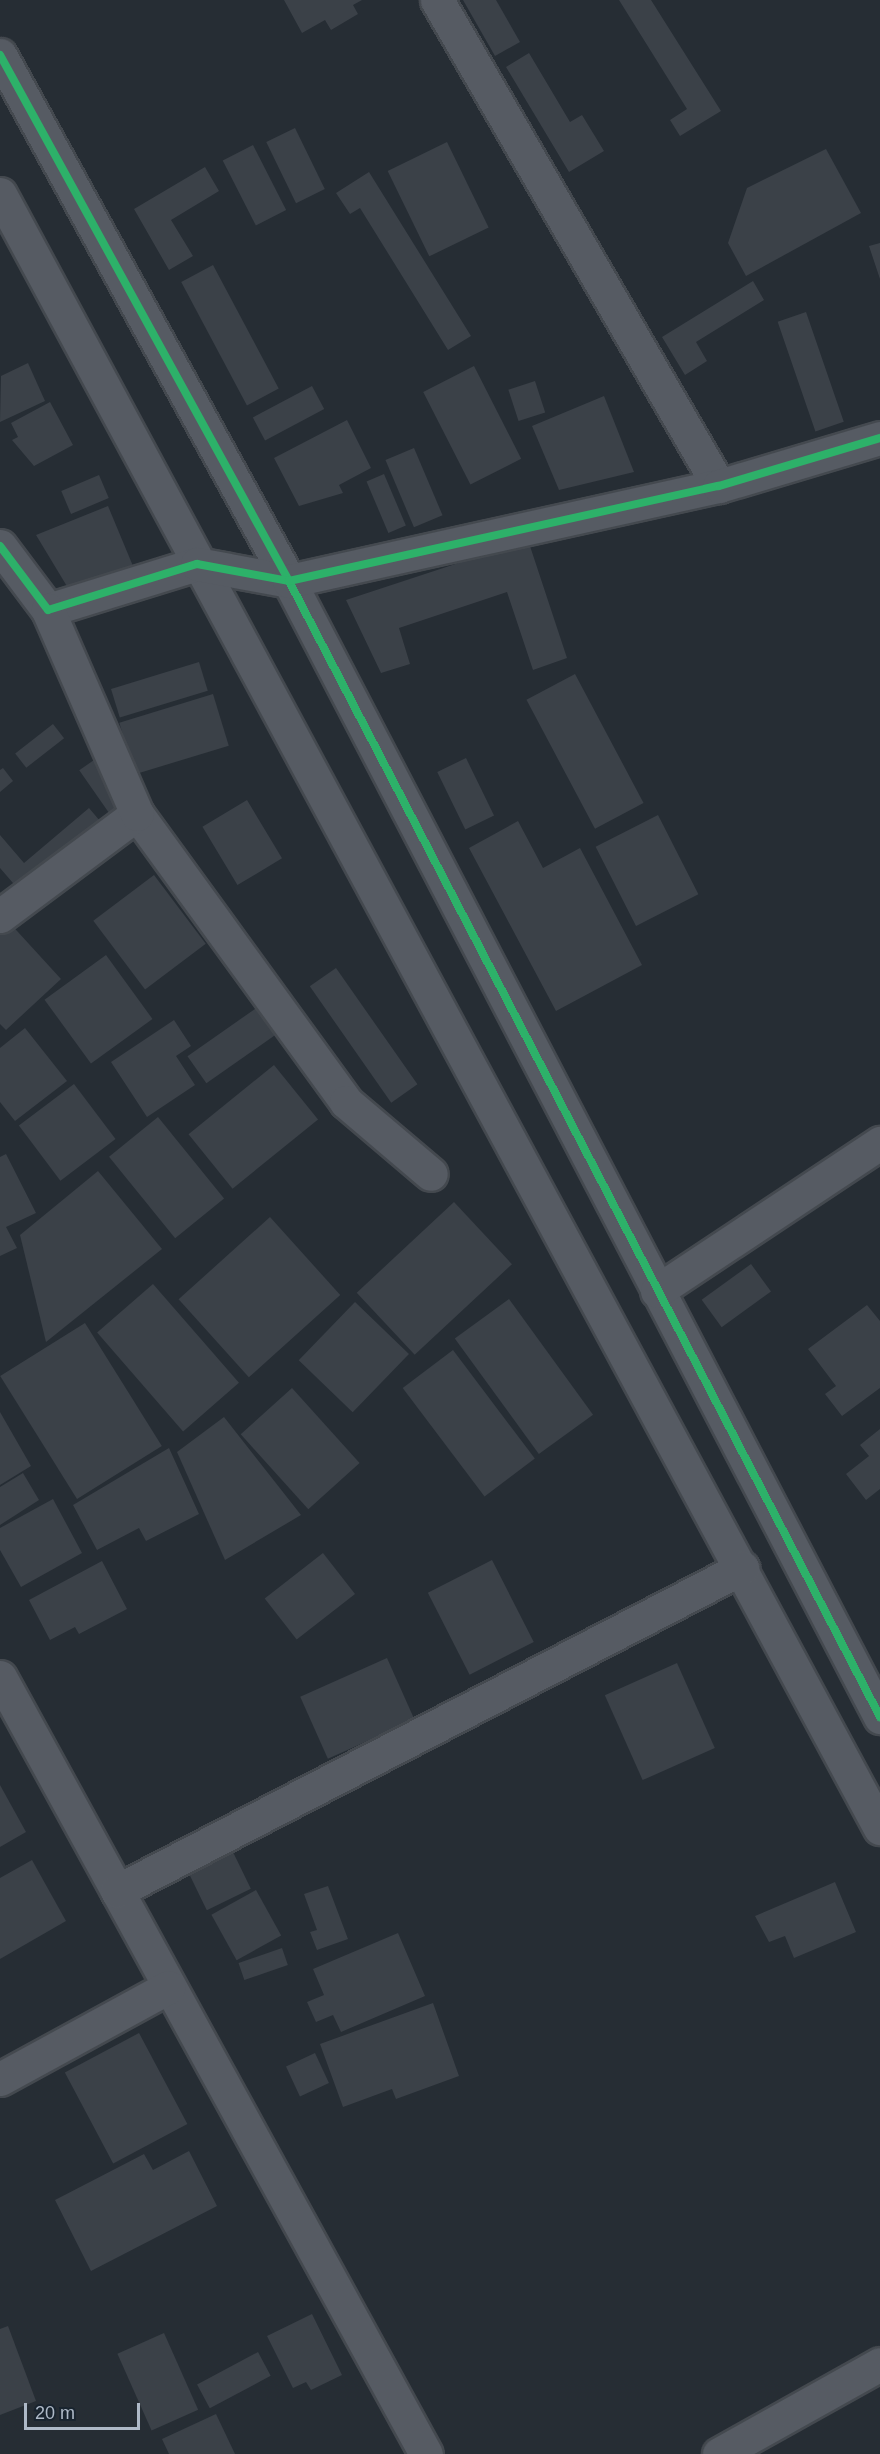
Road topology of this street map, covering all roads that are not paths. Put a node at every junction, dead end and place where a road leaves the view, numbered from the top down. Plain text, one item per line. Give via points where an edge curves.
1 (437, 0) edge
2 (0, 56) edge
3 (0, 194) edge
4 (880, 438) edge
5 (719, 486) junction
6 (0, 546) edge
7 (197, 564) junction
8 (289, 581) junction
9 (48, 610) junction
10 (137, 814) junction
11 (0, 916) edge
12 (880, 1143) edge
13 (431, 1174) dead end
14 (657, 1291) junction
15 (742, 1568) junction
16 (0, 1677) edge
17 (880, 1717) edge
18 (880, 1828) edge
19 (117, 1891) junction
20 (169, 1987) junction
21 (0, 2079) edge
22 (880, 2364) edge
23 (426, 2454) edge
24 (719, 2454) edge

1 - 5 street
2 - 8 street
3 - 7 street
4 - 5 street
5 - 8 street
6 - 9 street
7 - 8 street
7 - 9 street
7 - 15 street
8 - 14 street
9 - 10 street
10 - 11 street
10 - 13 street via 346,1102
12 - 14 street
14 - 17 street
15 - 18 street
15 - 19 street
16 - 19 street
19 - 20 street
20 - 21 street
20 - 23 street
22 - 24 street

